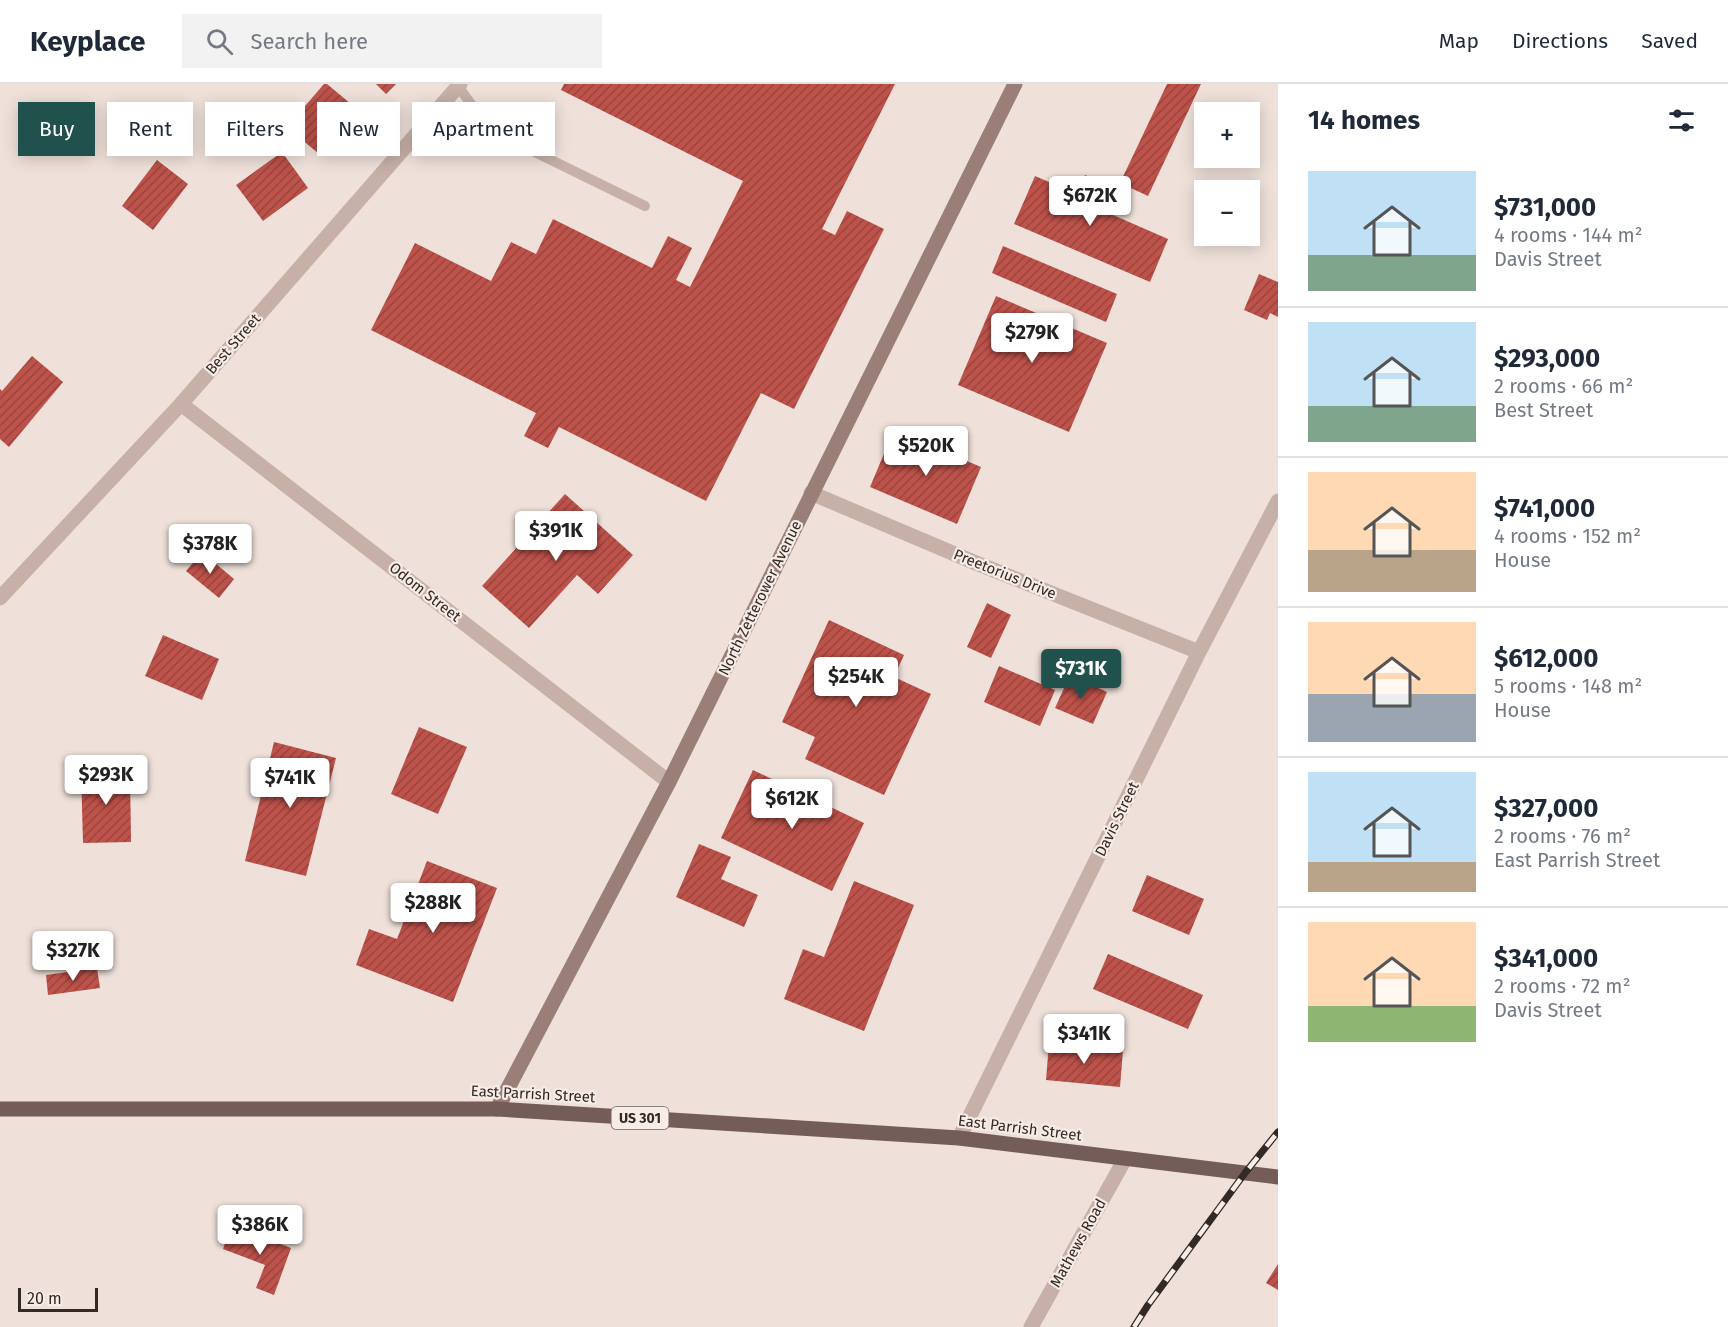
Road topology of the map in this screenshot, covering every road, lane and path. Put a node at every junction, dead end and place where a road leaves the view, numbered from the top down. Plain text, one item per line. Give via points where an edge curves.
1 (1015, 84) edge
2 (459, 85) edge
3 (645, 206) dead end
4 (181, 404) junction
5 (812, 493) junction
6 (1278, 501) edge
7 (0, 598) edge
8 (1199, 652) junction
9 (669, 782) junction
10 (497, 1109) junction
11 (1, 1110) edge
12 (959, 1138) junction
13 (1125, 1159) junction
14 (1278, 1177) edge
15 (1031, 1327) edge

1 - 5 street, North Zetterower Avenue
2 - 3 lane via 490,130
2 - 4 street, Best Street
4 - 7 street, Best Street
4 - 9 street, Odom Street
5 - 8 street, Preetorius Drive
5 - 9 street, North Zetterower Avenue
6 - 8 street, Davis Street
8 - 12 street, Davis Street
9 - 10 street, North Zetterower Avenue
10 - 11 main road, East Parrish Street / US 301
10 - 12 main road, East Parrish Street / US 301
12 - 13 main road, East Parrish Street / US 301
13 - 14 main road, East Parrish Street / US 301
13 - 15 street, Mathews Road

